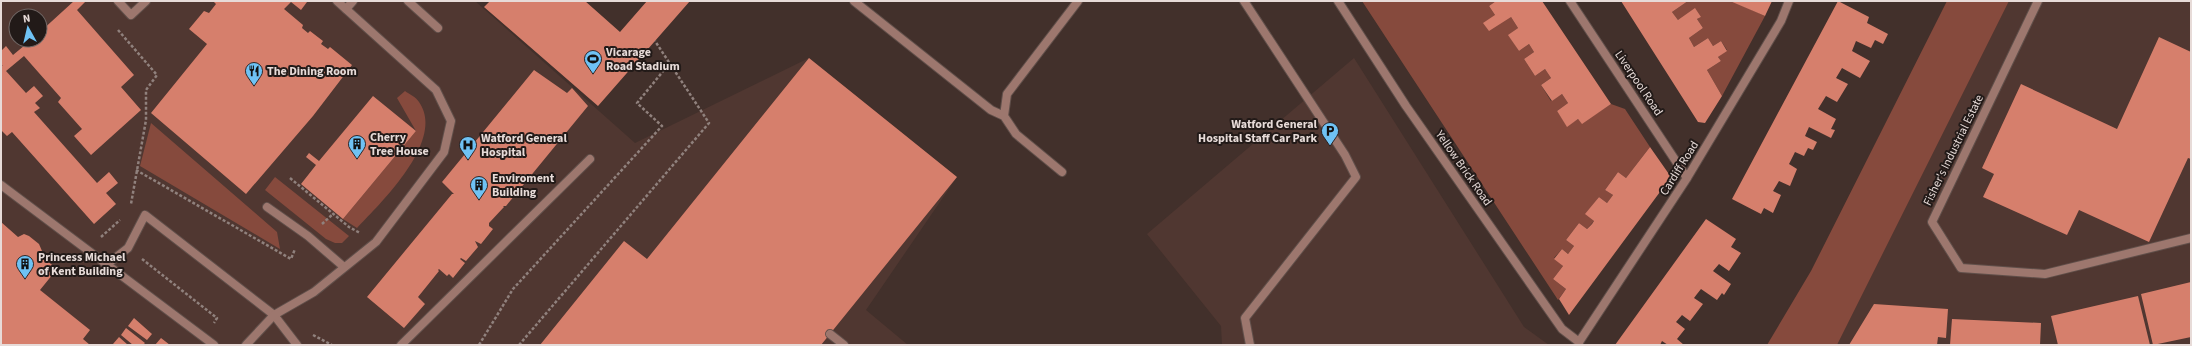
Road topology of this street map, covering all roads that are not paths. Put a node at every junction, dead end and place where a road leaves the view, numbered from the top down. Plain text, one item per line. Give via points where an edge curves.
1 (118, 1) edge
2 (146, 1) edge
3 (337, 1) edge
4 (353, 1) edge
5 (408, 1) edge
6 (854, 1) edge
7 (1078, 1) edge
8 (1244, 1) edge
9 (1338, 1) edge
10 (1570, 1) edge
11 (1789, 1) edge
12 (2038, 1) edge
13 (346, 9) junction
14 (438, 28) dead end
15 (1004, 116) junction
16 (590, 159) dead end
17 (1062, 172) dead end
18 (1687, 178) junction
19 (1, 185) edge
20 (267, 207) dead end
21 (2191, 238) edge
22 (106, 265) junction
23 (344, 267) junction
24 (274, 315) junction
25 (830, 334) dead end
26 (1579, 342) joint
27 (214, 345) edge
28 (246, 345) edge
29 (297, 345) edge
30 (401, 345) edge
31 (844, 345) edge
32 (1250, 345) edge

1 - 2 street via 131,15
3 - 13 street
4 - 13 street
5 - 14 street
6 - 15 street via 991,110
7 - 15 street via 1007,94
8 - 32 street via 1346,155 1356,177 1245,318
9 - 26 street, Yellow Brick Road via 1406,106 1545,305 1562,329
10 - 18 street, Liverpool Road
11 - 18 street, Cardiff Road via 1781,21
12 - 21 street, Fisher's Industrial Estate via 1932,222 1961,268 2045,274
13 - 23 street via 436,90 452,121 444,152 376,242
15 - 17 street via 1016,134
16 - 30 street
18 - 26 street, Cardiff Road
19 - 22 street
20 - 23 street via 308,236
22 - 24 street via 128,248 145,215
22 - 27 street
23 - 24 street via 314,292
24 - 28 street
24 - 29 street
25 - 31 street

